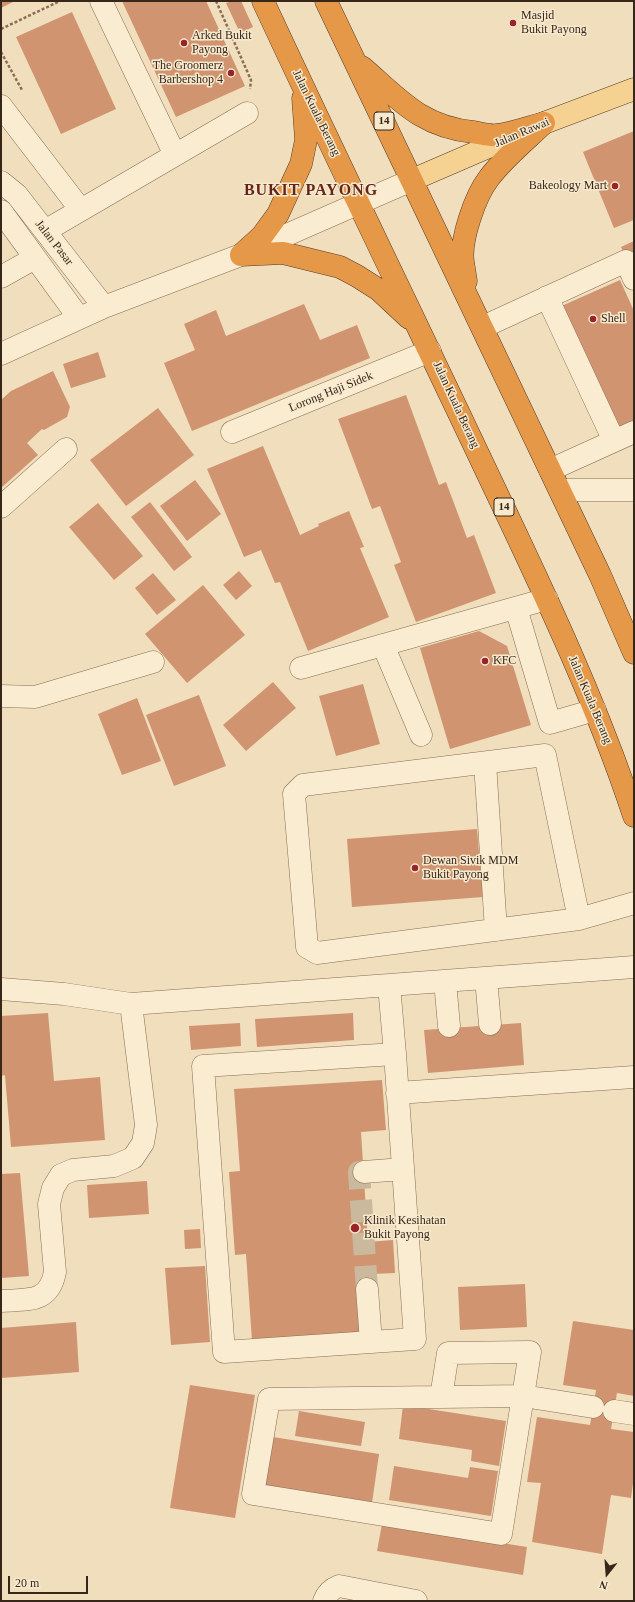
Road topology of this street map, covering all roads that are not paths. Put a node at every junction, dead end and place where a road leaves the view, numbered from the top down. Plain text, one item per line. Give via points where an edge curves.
1 (101, 1) edge
2 (263, 1) edge
3 (326, 1) edge
4 (356, 62) junction
5 (303, 86) junction
6 (634, 88) edge
7 (1, 106) edge
8 (247, 113) road end
9 (544, 123) junction
10 (175, 155) junction
11 (412, 180) junction
12 (1, 182) edge
13 (359, 204) junction
14 (81, 210) junction
15 (1, 211) edge
16 (45, 231) junction
17 (241, 255) junction
18 (35, 258) junction
19 (1, 277) edge
20 (634, 279) edge
21 (547, 297) junction
22 (471, 302) junction
23 (104, 307) junction
24 (79, 318) junction
25 (418, 326) junction
26 (483, 327) junction
27 (430, 351) junction
28 (1, 354) edge
29 (232, 432) dead end
30 (634, 432) edge
31 (614, 441) junction
32 (66, 449) dead end
33 (550, 470) junction
34 (560, 490) junction
35 (633, 492) edge
36 (1, 508) edge
37 (547, 598) junction
38 (516, 608) junction
39 (383, 645) junction
40 (634, 653) edge
41 (153, 662) dead end
42 (301, 668) dead end
43 (1, 696) edge
44 (595, 710) junction
45 (421, 735) dead end
46 (485, 763) junction
47 (634, 816) edge
48 (634, 903) edge
49 (579, 919) junction
50 (496, 930) junction
51 (634, 967) edge
52 (486, 978) junction
53 (445, 981) junction
54 (390, 985) junction
55 (1, 989) edge
56 (131, 1004) junction
57 (490, 1024) dead end
58 (449, 1026) dead end
59 (395, 1054) junction
60 (634, 1077) edge
61 (397, 1093) junction
62 (403, 1169) junction
63 (364, 1172) dead end
64 (367, 1289) tunnel mouth
65 (1, 1301) edge
66 (371, 1342) junction
67 (523, 1396) junction
68 (441, 1397) junction
69 (593, 1408) dead end
70 (324, 1601) edge
71 (416, 1601) edge

1 - 10 street
2 - 5 highway, Jalan Kuala Berang / 14
3 - 4 highway, 14
4 - 9 highway via 407,107 440,125 462,131 496,135
4 - 11 highway, 14
5 - 13 highway, Jalan Kuala Berang / 14
5 - 17 highway via 306,140 301,164 278,214 262,236
6 - 9 main road, Jalan Rawai
7 - 14 street
8 - 10 street
9 - 11 main road, Jalan Rawai
9 - 22 highway via 489,178 477,197 466,231 462,261
10 - 14 street
11 - 13 street
11 - 22 highway, 14
12 - 16 street, Jalan Pasar via 18,195
13 - 17 street
13 - 25 highway, Jalan Kuala Berang / 14
14 - 16 street
15 - 18 street, Jalan Pasar
16 - 23 street, Jalan Pasar
17 - 23 street
17 - 25 highway via 283,253 340,267 379,290
18 - 19 street
18 - 24 street, Jalan Pasar
20 - 21 street via 626,261
21 - 26 street
21 - 31 street
22 - 26 highway, 14
23 - 24 street
24 - 28 street
25 - 27 highway, Jalan Kuala Berang / 14
26 - 33 highway, 14
27 - 29 street, Lorong Haji Sidek
27 - 37 highway, Jalan Kuala Berang / 14
30 - 31 street
31 - 33 street
32 - 36 street
33 - 34 highway, 14
34 - 35 street
34 - 40 highway, 14
37 - 38 street
37 - 44 highway, Jalan Kuala Berang / 14
38 - 39 street
38 - 44 street via 550,723
39 - 42 street
39 - 45 street
41 - 43 street via 35,698
44 - 47 highway, Jalan Kuala Berang / 14
46 - 49 street via 545,755
46 - 50 street
46 - 50 street via 303,785 294,794 307,947 317,953
48 - 49 street
49 - 50 street
51 - 52 street
52 - 53 street
52 - 57 street
53 - 54 street
53 - 58 street
54 - 56 street
54 - 59 street
55 - 56 street via 64,994
56 - 65 street via 146,1125 143,1143 133,1158 114,1166 73,1170 61,1175 53,1188 49,1204 55,1272 53,1282 48,1291 38,1299
59 - 61 street
59 - 66 street via 203,1066 224,1352
60 - 61 street
61 - 62 street
62 - 63 street
62 - 66 street via 415,1339
64 - 66 street
67 - 68 street
67 - 68 street via 530,1352 448,1353
67 - 68 street via 501,1534 254,1494 268,1399
67 - 69 street
70 - 71 street via 326,1594 339,1586

